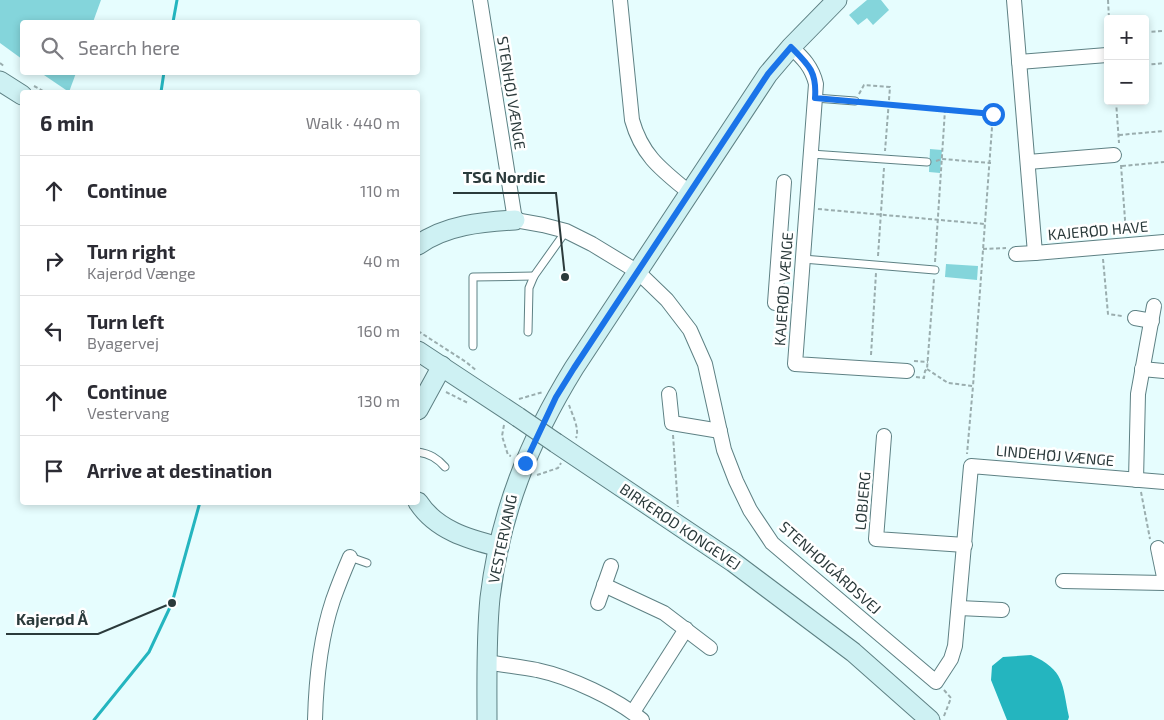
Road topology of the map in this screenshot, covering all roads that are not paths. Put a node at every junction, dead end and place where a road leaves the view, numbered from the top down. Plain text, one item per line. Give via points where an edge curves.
1 (480, 0) edge
2 (620, 0) edge
3 (837, 0) edge
4 (1014, 0) edge
5 (791, 47) junction
6 (1104, 55) edge
7 (1019, 62) junction
8 (0, 81) edge
9 (20, 94) edge
10 (815, 98) junction
11 (855, 101) road end
12 (811, 154) junction
13 (1119, 156) road end
14 (927, 162) road end
15 (1028, 162) junction
16 (784, 182) dead end
17 (690, 193) junction
18 (515, 220) junction
19 (781, 222) junction
20 (806, 224) junction
21 (566, 231) junction
22 (1164, 242) edge
23 (420, 244) edge
24 (1035, 253) junction
25 (1016, 254) road end
26 (803, 259) junction
27 (935, 270) road end
28 (638, 272) junction
29 (534, 276) junction
30 (775, 303) dead end
31 (1154, 306) dead end
32 (1135, 318) road end
33 (1152, 321) junction
34 (528, 332) dead end
35 (474, 346) dead end
36 (420, 352) edge
37 (442, 366) junction
38 (1142, 369) junction
39 (907, 371) dead end
40 (1164, 371) edge
41 (669, 394) dead end
42 (420, 406) edge
43 (720, 431) junction
44 (884, 436) dead end
45 (420, 452) edge
46 (445, 467) dead end
47 (1136, 480) junction
48 (1164, 482) edge
49 (420, 505) edge
50 (965, 545) junction
51 (499, 547) junction
52 (1158, 548) road end
53 (350, 557) joint
54 (367, 563) dead end
55 (612, 566) dead end
56 (1164, 577) edge
57 (1062, 581) dead end
58 (1164, 583) edge
59 (604, 585) junction
60 (598, 602) dead end
61 (959, 608) junction
62 (1002, 610) dead end
63 (686, 630) junction
64 (710, 648) dead end
65 (487, 662) junction
66 (638, 716) edge
67 (315, 720) edge
68 (486, 720) edge
69 (930, 720) edge

1 - 18 street, STENHØJ VÆNGE
2 - 17 street via 631,111 637,137 660,168
3 - 5 main road, VESTERVANG
4 - 7 street, KAJERØD HAVE
5 - 10 street, KAJERØD VÆNGE via 814,73
5 - 17 main road, VESTERVANG via 768,74
6 - 7 street
7 - 15 street, KAJERØD HAVE
8 - 9 main road
10 - 11 lane
10 - 12 street, KAJERØD VÆNGE
12 - 14 lane
12 - 20 street, KAJERØD VÆNGE
13 - 15 street
15 - 24 street, KAJERØD HAVE
16 - 19 street, KAJERØD VÆNGE
17 - 28 main road, VESTERVANG
18 - 21 street, STENHØJGÅRDSVEJ
18 - 23 main road via 452,228
19 - 20 street, KAJERØD VÆNGE
19 - 30 street, KAJERØD VÆNGE
20 - 26 street, KAJERØD VÆNGE
21 - 28 street, STENHØJGÅRDSVEJ
21 - 29 lane
22 - 24 street, KAJERØD HAVE
24 - 25 street, KAJERØD HAVE
26 - 27 lane
26 - 39 street, KAJERØD VÆNGE via 795,364
28 - 43 street, STENHØJGÅRDSVEJ via 667,300 690,330 705,364
28 - 51 main road, VESTERVANG via 556,397 513,492
29 - 34 lane via 529,288
29 - 35 lane via 473,277
31 - 33 street, LINDEHØJ VÆNGE
32 - 33 street
33 - 38 street, LINDEHØJ VÆNGE
36 - 37 main road, BIRKERØD KONGEVEJ
37 - 42 main road
37 - 69 main road, BIRKERØD KONGEVEJ, bridge via 733,562 853,652
38 - 40 street
38 - 47 street, LINDEHØJ VÆNGE via 1138,394
41 - 43 street via 672,422
43 - 61 street, STENHØJGÅRDSVEJ via 736,481 772,543 936,682 951,660
44 - 50 street, LØBJERG via 876,539
45 - 46 lane via 437,459
47 - 48 street, LINDEHØJ VÆNGE
47 - 50 street, LINDEHØJ VÆNGE via 971,466
49 - 51 main road via 437,524
50 - 61 street
51 - 65 main road, VESTERVANG via 490,599
52 - 56 street
53 - 54 lane
53 - 67 street via 332,602 321,647
55 - 59 street
57 - 58 street
59 - 60 street
59 - 63 street via 664,613
61 - 62 street
63 - 64 street
63 - 66 street
65 - 66 street via 540,671 587,687
65 - 68 main road, VESTERVANG

